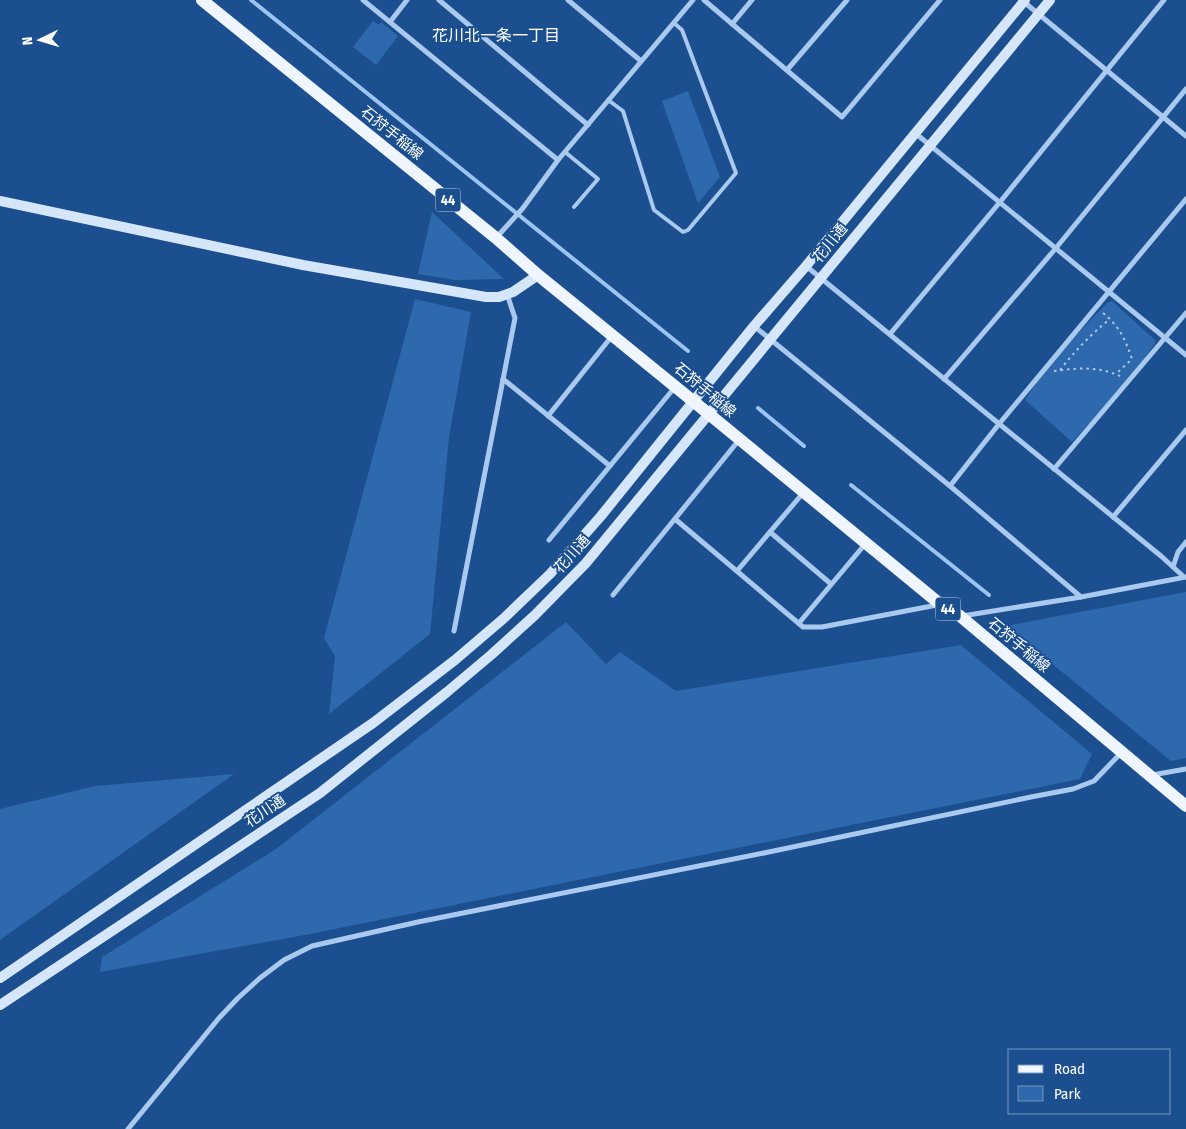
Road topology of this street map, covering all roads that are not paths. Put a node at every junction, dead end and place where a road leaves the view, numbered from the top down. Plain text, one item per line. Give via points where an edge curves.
1 (202, 0) edge
2 (363, 0) edge
3 (407, 0) edge
4 (439, 0) edge
5 (568, 0) edge
6 (693, 0) edge
7 (704, 0) edge
8 (752, 0) edge
9 (847, 0) edge
10 (940, 0) edge
11 (1050, 0) edge
12 (1164, 0) edge
13 (1025, 1) edge
14 (1038, 15) junction
15 (390, 22) junction
16 (674, 23) junction
17 (732, 24) junction
18 (641, 61) junction
19 (787, 70) junction
20 (1106, 71) junction
21 (1186, 89) edge
22 (608, 100) junction
23 (1163, 118) junction
24 (588, 125) junction
25 (915, 133) junction
26 (1186, 136) edge
27 (930, 146) junction
28 (565, 152) junction
29 (558, 160) junction
30 (1186, 199) edge
31 (0, 202) edge
32 (1000, 202) junction
33 (574, 207) dead end
34 (496, 238) junction
35 (1056, 248) junction
36 (806, 266) junction
37 (538, 275) junction
38 (821, 278) junction
39 (1109, 292) junction
40 (507, 294) junction
41 (1186, 313) edge
42 (754, 326) junction
43 (890, 334) junction
44 (612, 335) junction
45 (1165, 338) junction
46 (770, 340) junction
47 (1186, 355) edge
48 (503, 379) junction
49 (944, 379) junction
50 (675, 386) junction
51 (694, 401) junction
52 (709, 414) junction
53 (548, 416) junction
54 (999, 424) junction
55 (1186, 430) edge
56 (739, 439) junction
57 (610, 466) junction
58 (1054, 469) junction
59 (950, 486) junction
60 (804, 492) junction
61 (1113, 517) junction
62 (674, 519) junction
63 (770, 532) junction
64 (549, 540) dead end
65 (1186, 542) edge
66 (866, 544) junction
67 (1173, 567) junction
68 (737, 571) junction
69 (1185, 577) edge
70 (831, 584) junction
71 (613, 595) dead end
72 (1081, 597) junction
73 (940, 604) junction
74 (960, 616) junction
75 (799, 624) junction
76 (454, 630) dead end
77 (1122, 753) junction
78 (1186, 769) edge
79 (1149, 776) junction
80 (1186, 806) edge
81 (0, 978) edge
82 (0, 1005) edge
83 (128, 1129) edge

1 - 34 main road, 石狩手稲線 / 44
2 - 15 street
3 - 15 street
4 - 24 street
5 - 18 street
6 - 16 street
7 - 17 street
8 - 17 street
9 - 19 street
10 - 19 street via 842,117
11 - 14 street, 花川通
12 - 20 street
13 - 14 street
13 - 25 street, 花川通
14 - 20 street
14 - 27 street, 花川通
15 - 29 street
16 - 18 street
16 - 22 lane via 682,30 736,173 688,230 682,232 654,210 623,111
17 - 19 street
18 - 22 street
20 - 23 street
20 - 32 street
21 - 23 street
22 - 24 street
23 - 26 street
23 - 35 street
24 - 28 street
25 - 27 street
25 - 36 street, 花川通
27 - 32 street
27 - 38 street, 花川通
28 - 29 street
28 - 33 lane via 598,179
29 - 34 street
30 - 39 street
31 - 40 street via 303,265 486,297
32 - 35 street
32 - 43 street
34 - 37 main road, 石狩手稲線 / 44
35 - 39 street
35 - 49 street
36 - 38 street
36 - 42 street, 花川通
37 - 40 street
37 - 44 main road, 石狩手稲線 / 44
38 - 43 street
38 - 46 street, 花川通
39 - 45 street
39 - 54 street
40 - 48 street via 515,318
41 - 45 street
42 - 46 street
42 - 51 street, 花川通
43 - 49 street
44 - 50 main road, 石狩手稲線 / 44
44 - 53 street
45 - 47 street
45 - 58 street
46 - 52 street, 花川通
46 - 59 street
48 - 53 street
48 - 76 street
49 - 54 street
50 - 51 main road, 石狩手稲線 / 44
50 - 57 street
51 - 52 main road, 石狩手稲線 / 44
51 - 81 street, 花川通 via 550,574 455,660 373,723
52 - 56 main road, 石狩手稲線 / 44
52 - 82 street, 花川通 via 586,563 491,656 320,793
53 - 57 street
54 - 58 street
54 - 59 street
55 - 61 street
56 - 60 main road, 石狩手稲線 / 44
56 - 62 street
57 - 64 street
58 - 61 street
59 - 72 street
60 - 63 street
60 - 66 main road, 石狩手稲線 / 44
61 - 67 street
62 - 68 street
62 - 71 street
63 - 68 street
63 - 70 street
65 - 67 street
66 - 70 street
66 - 73 main road, 石狩手稲線 / 44
67 - 69 street
68 - 75 street
69 - 72 street
70 - 75 street
72 - 74 street
73 - 74 main road, 石狩手稲線 / 44
73 - 75 street via 822,628
74 - 77 main road, 石狩手稲線 / 44
77 - 79 main road, 石狩手稲線 / 44
77 - 83 street via 1094,781 1074,789 312,946 284,960 238,998
78 - 79 street
79 - 80 main road, 石狩手稲線 / 44

